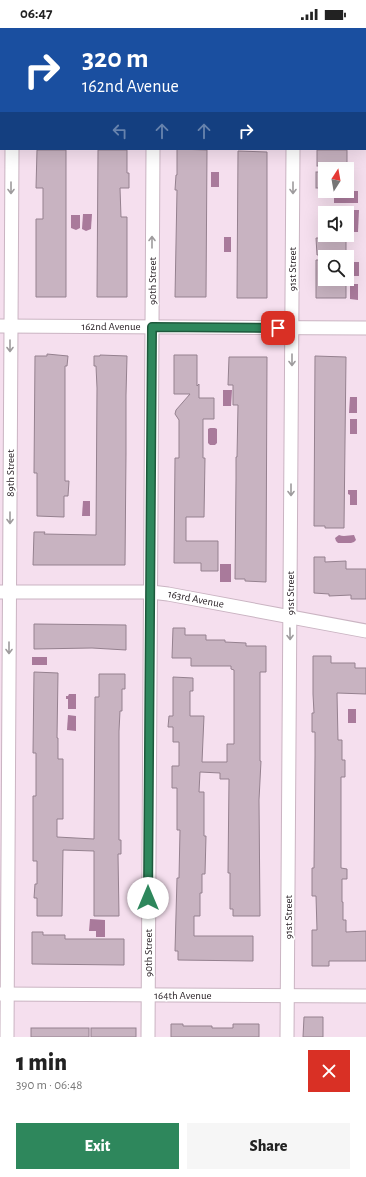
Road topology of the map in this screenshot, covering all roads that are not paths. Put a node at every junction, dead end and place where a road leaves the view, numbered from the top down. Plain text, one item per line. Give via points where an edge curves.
1 (12, 150) edge
2 (152, 150) edge
3 (293, 150) edge
4 (5, 326) edge
5 (152, 327) junction
6 (292, 328) junction
7 (366, 328) edge
8 (5, 592) edge
9 (151, 592) junction
10 (290, 617) junction
11 (366, 631) edge
12 (4, 994) edge
13 (148, 995) junction
14 (288, 996) junction
15 (366, 996) edge
16 (8, 1037) edge
17 (148, 1037) edge
18 (287, 1037) edge

1 -> 4 street, 89th Street
5 -> 2 street, 90th Street
3 -> 6 street, 91st Street
4 - 5 street, 162nd Avenue
4 -> 8 street, 89th Street
5 - 6 street, 162nd Avenue
5 - 9 street, 90th Street
6 - 7 street, 162nd Avenue
6 -> 10 street, 91st Street
8 - 9 street, 163rd Avenue
8 -> 12 street, 89th Street
9 - 10 street, 163rd Avenue
9 - 13 street, 90th Street
10 - 11 street, 163rd Avenue
10 -> 14 street, 91st Street
12 - 13 street, 164th Avenue
12 - 16 street, 89th Street
13 - 14 street, 164th Avenue
13 - 17 street, 90th Street
14 - 15 street, 164th Avenue
14 - 18 street, 91st Street

